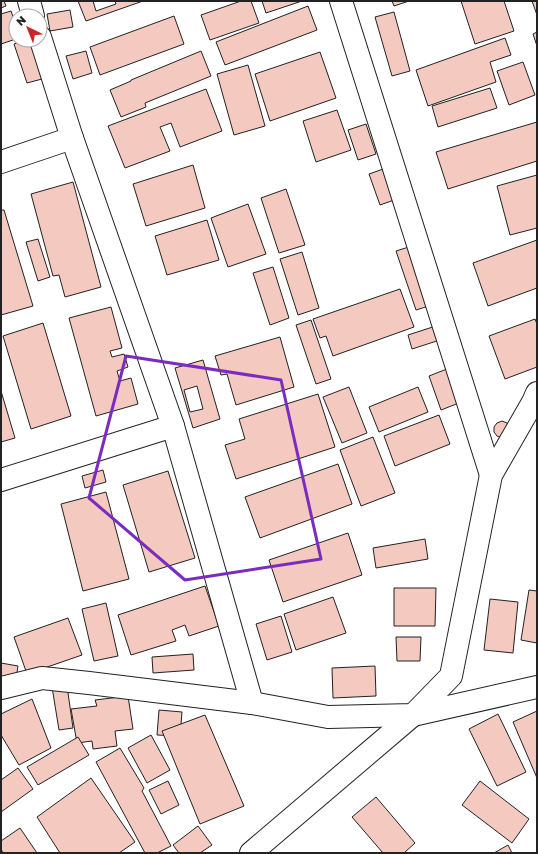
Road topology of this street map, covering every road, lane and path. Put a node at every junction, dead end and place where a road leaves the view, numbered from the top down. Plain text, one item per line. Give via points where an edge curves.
1 (341, 1) edge
2 (43, 48) edge
3 (72, 138) junction
4 (1, 162) edge
5 (537, 394) edge
6 (173, 426) junction
7 (491, 475) junction
8 (1, 480) edge
9 (537, 687) edge
10 (1, 688) edge
11 (252, 703) junction
12 (413, 715) junction
13 (251, 853) edge

1 - 7 street
2 - 3 street
3 - 4 street
3 - 6 street
5 - 7 street
6 - 8 street
6 - 11 street
7 - 12 street via 451,676
9 - 12 street
10 - 11 street via 42,678
11 - 12 street via 328,717
12 - 13 street

